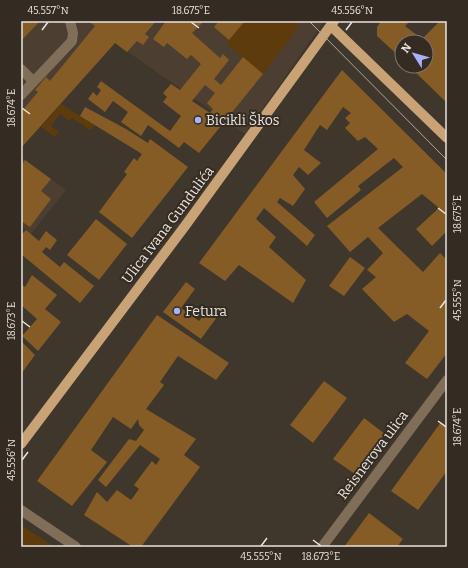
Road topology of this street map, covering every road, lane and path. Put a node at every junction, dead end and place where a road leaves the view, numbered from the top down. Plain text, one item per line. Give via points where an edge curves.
1 (70, 21) edge
2 (330, 23) edge
3 (21, 69) edge
4 (33, 81) junction
5 (21, 95) edge
6 (447, 138) edge
7 (447, 380) edge
8 (21, 444) edge
9 (21, 510) edge
10 (76, 547) edge
11 (322, 547) edge

1 - 4 street via 72,41
2 - 6 main road
2 - 8 main road, Ulica Ivana Gundulića via 185,226
3 - 4 street
4 - 5 street
7 - 11 street, Reisnerova ulica
9 - 10 street

